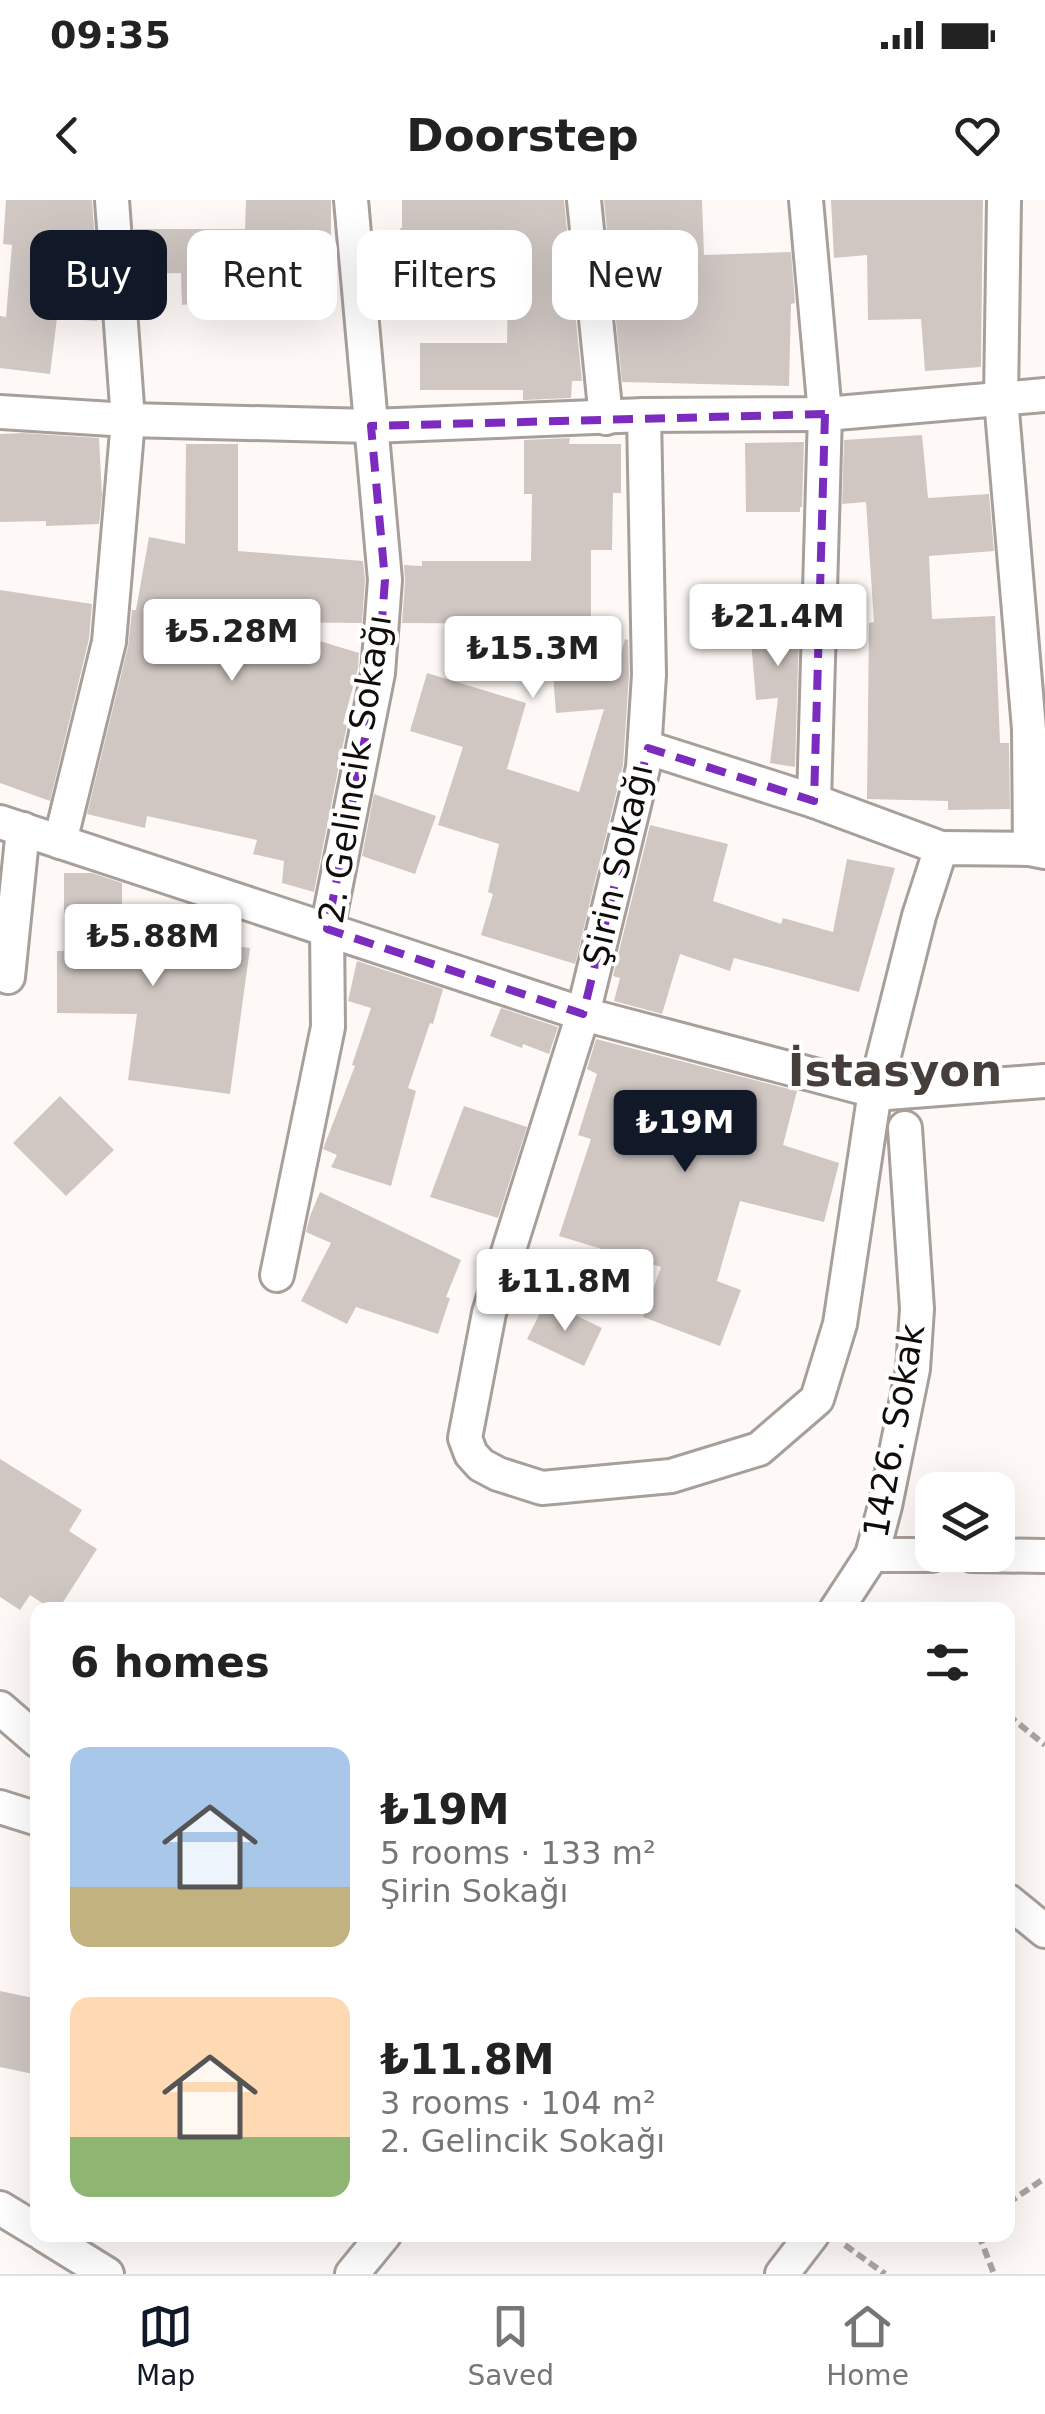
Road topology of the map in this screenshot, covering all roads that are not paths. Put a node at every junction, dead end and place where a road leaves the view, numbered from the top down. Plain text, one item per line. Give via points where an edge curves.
1 (112, 200) edge
2 (351, 200) edge
3 (584, 200) edge
4 (806, 200) edge
5 (1004, 200) edge
6 (1045, 395) edge
7 (1000, 399) junction
8 (0, 412) edge
9 (826, 414) junction
10 (644, 415) junction
11 (606, 418) junction
12 (128, 420) junction
13 (371, 426) junction
14 (645, 747) junction
15 (814, 800) junction
16 (12, 826) edge
17 (60, 842) junction
18 (941, 848) junction
19 (1038, 850) edge
20 (327, 929) junction
21 (8, 977) dead end
22 (583, 1014) junction
23 (1045, 1082) edge
24 (875, 1091) junction
25 (905, 1128) dead end
26 (277, 1275) dead end
27 (872, 1555) junction
28 (915, 1555) edge
29 (1015, 1556) edge
30 (1045, 1556) edge
31 (841, 1602) edge
32 (0, 1708) edge
33 (30, 1735) edge
34 (0, 1807) edge
35 (30, 1816) edge
36 (1015, 1907) edge
37 (1045, 1932) edge
38 (0, 2208) edge
39 (30, 2226) edge
40 (55, 2242) edge
41 (378, 2242) edge
42 (807, 2242) edge
43 (107, 2274) edge
44 (352, 2274) edge
45 (782, 2274) edge

1 - 12 street
2 - 13 street, 2. Gelincik Sokağı
3 - 11 street
4 - 9 street
5 - 7 street
6 - 7 street
7 - 9 street
7 - 19 street
8 - 12 street
9 - 10 street
9 - 15 street
10 - 11 street
10 - 14 street, Şirin Sokağı
11 - 13 street
12 - 13 street
12 - 17 street via 110,642
13 - 20 street, 2. Gelincik Sokağı via 385,580 378,674
14 - 15 street
14 - 22 street, Şirin Sokağı
15 - 18 street
16 - 17 street
16 - 21 street
17 - 20 street
18 - 19 street
18 - 24 street, Şirin Sokağı
20 - 22 street
20 - 26 street, 2. Gelincik Sokağı via 328,1027
22 - 24 street
22 - 24 street, Şirin Sokağı via 488,1313 465,1438 481,1465 542,1488 672,1476 759,1450 817,1399 840,1324
23 - 24 street
25 - 27 street, 1426. Sokak via 917,1309 913,1368
27 - 28 street, 1426. Sokak
27 - 31 street, 1426. Sokak
29 - 30 street
32 - 33 street
34 - 35 street
36 - 37 street
38 - 39 street
40 - 43 street
41 - 44 street
42 - 45 street

